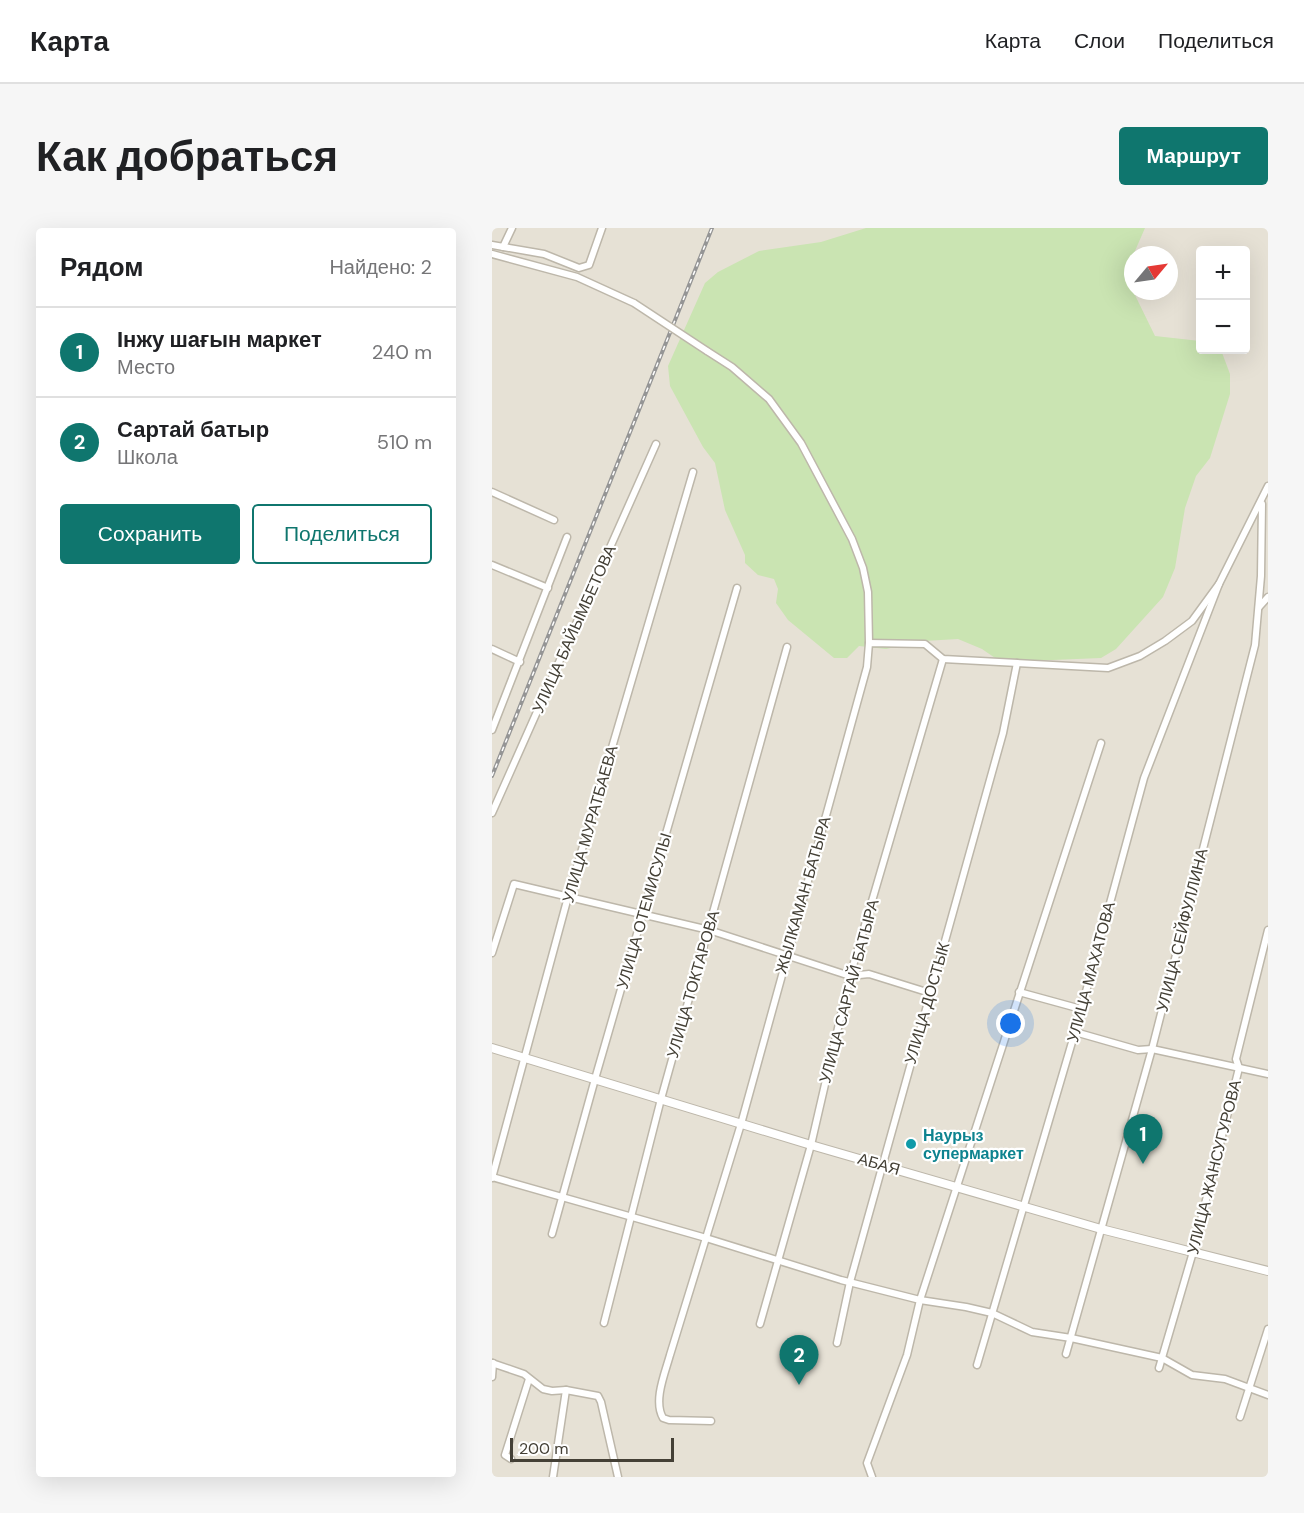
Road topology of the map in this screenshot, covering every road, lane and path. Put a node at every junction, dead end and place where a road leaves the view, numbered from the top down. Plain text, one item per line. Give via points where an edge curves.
1 (512, 228) edge
2 (602, 228) edge
3 (492, 245) edge
4 (503, 247) junction
5 (492, 254) edge
6 (656, 444) dead end
7 (693, 472) dead end
8 (1268, 486) edge
9 (492, 492) edge
10 (1262, 501) junction
11 (554, 520) dead end
12 (567, 537) dead end
13 (492, 565) edge
14 (1219, 584) junction
15 (548, 588) junction
16 (738, 588) dead end
17 (1268, 597) edge
18 (1259, 608) junction
19 (869, 643) junction
20 (787, 647) dead end
21 (492, 649) edge
22 (943, 659) junction
23 (520, 662) junction
24 (1017, 663) junction
25 (495, 712) edge
26 (492, 730) edge
27 (1101, 743) dead end
28 (492, 813) edge
29 (568, 897) junction
30 (644, 915) junction
31 (709, 930) junction
32 (1268, 930) edge
33 (492, 952) edge
34 (786, 954) junction
35 (850, 976) junction
36 (1019, 992) junction
37 (930, 993) junction
38 (1081, 1009) junction
39 (1075, 1032) junction
40 (492, 1048) edge
41 (1152, 1049) junction
42 (524, 1057) junction
43 (1239, 1068) junction
44 (1268, 1074) edge
45 (595, 1079) junction
46 (661, 1099) junction
47 (741, 1124) junction
48 (811, 1145) junction
49 (882, 1165) junction
50 (492, 1177) edge
51 (958, 1187) junction
52 (562, 1198) junction
53 (1024, 1206) junction
54 (631, 1216) junction
55 (1101, 1229) junction
56 (552, 1234) dead end
57 (706, 1238) junction
58 (1193, 1252) junction
59 (778, 1260) junction
60 (1268, 1271) edge
61 (850, 1282) junction
62 (920, 1300) junction
63 (992, 1313) junction
64 (604, 1323) dead end
65 (759, 1324) dead end
66 (1268, 1329) edge
67 (1071, 1338) junction
68 (837, 1343) dead end
69 (1066, 1354) dead end
70 (1162, 1358) junction
71 (492, 1363) edge
72 (977, 1365) dead end
73 (1159, 1368) dead end
74 (492, 1377) edge
75 (529, 1379) junction
76 (1249, 1388) junction
77 (566, 1390) junction
78 (1268, 1395) edge
79 (1240, 1417) dead end
80 (711, 1421) dead end
81 (511, 1459) dead end
82 (553, 1477) edge
83 (618, 1477) edge
84 (872, 1477) edge

1 - 4 street
2 - 4 street via 590,265 579,268 544,254
3 - 4 street
5 - 19 street, ЖЫЛКАМАН БАТЫРА, bridge via 577,277 634,303 732,367 769,399 801,443 852,539 868,592
6 - 28 street, УЛИЦА БАЙЫМБЕТОВА
7 - 29 street, УЛИЦА МУРАТБАЕВА
8 - 10 street
9 - 11 street
10 - 14 street
10 - 18 street, УЛИЦА СЕЙФУЛЛИНА
12 - 15 street
13 - 15 street
14 - 24 street via 1192,621 1140,656 1108,668
14 - 38 street, УЛИЦА МАХАТОВА via 1144,778
15 - 23 street
16 - 30 street, УЛИЦА ОТЕМИСУЛЫ
17 - 18 street
18 - 41 street, УЛИЦА СЕЙФУЛЛИНА via 1255,645
19 - 22 street via 925,644
19 - 34 street, ЖЫЛКАМАН БАТЫРА via 867,667
20 - 31 street, УЛИЦА ТОКТАРОВА
21 - 23 street
22 - 24 street
22 - 35 street, УЛИЦА САРТАЙ БАТЫРА
23 - 25 street
24 - 37 street, УЛИЦА ДОСТЫК via 1003,733
25 - 26 street
27 - 36 street
29 - 30 street
29 - 33 street via 514,884
29 - 42 street, УЛИЦА МУРАТБАЕВА
30 - 31 street
30 - 45 street, УЛИЦА ОТЕМИСУЛЫ
31 - 34 street
31 - 46 street, УЛИЦА ТОКТАРОВА
32 - 43 street, УЛИЦА ЖАНСУГУРОВА via 1236,1059
34 - 35 street
34 - 47 street, ЖЫЛКАМАН БАТЫРА
35 - 37 street via 869,974
35 - 48 street, УЛИЦА САРТАЙ БАТЫРА
36 - 38 street
36 - 51 street
37 - 49 street, УЛИЦА ДОСТЫК
38 - 39 street, УЛИЦА МАХАТОВА
39 - 41 street via 1138,1050
39 - 53 street, УЛИЦА МАХАТОВА
40 - 42 street, АБАЯ
41 - 43 street
41 - 55 street, УЛИЦА СЕЙФУЛЛИНА
42 - 45 street, АБАЯ
42 - 50 street, УЛИЦА МУРАТБАЕВА
43 - 44 street
43 - 58 street, УЛИЦА ЖАНСУГУРОВА
45 - 46 street, АБАЯ
45 - 52 street, УЛИЦА ОТЕМИСУЛЫ
46 - 47 street, АБАЯ
46 - 54 street, УЛИЦА ТОКТАРОВА
47 - 48 street, АБАЯ
47 - 57 street, ЖЫЛКАМАН БАТЫРА
48 - 49 street, АБАЯ
48 - 59 street, УЛИЦА САРТАЙ БАТЫРА
49 - 51 street, АБАЯ
49 - 61 street, УЛИЦА ДОСТЫК
50 - 52 street
51 - 53 street, АБАЯ
51 - 62 street
52 - 54 street
52 - 56 street, УЛИЦА ОТЕМИСУЛЫ
53 - 55 street, АБАЯ
53 - 63 street, УЛИЦА МАХАТОВА
54 - 57 street
54 - 64 street, УЛИЦА ТОКТАРОВА
55 - 58 street, АБАЯ
55 - 67 street, УЛИЦА СЕЙФУЛЛИНА
57 - 59 street
57 - 80 street, ЖЫЛКАМАН БАТЫРА via 669,1355 659,1410 669,1420
58 - 60 street, АБАЯ
58 - 70 street, УЛИЦА ЖАНСУГУРОВА
59 - 61 street
59 - 65 street, УЛИЦА САРТАЙ БАТЫРА
61 - 62 street
61 - 68 street, УЛИЦА ДОСТЫК
62 - 63 street
62 - 84 street via 907,1355 867,1463
63 - 67 street via 1032,1332
63 - 72 street, УЛИЦА МАХАТОВА
66 - 76 street
67 - 69 street, УЛИЦА СЕЙФУЛЛИНА
67 - 70 street
70 - 73 street, УЛИЦА ЖАНСУГУРОВА
70 - 76 street via 1192,1375 1225,1379
71 - 74 street
71 - 75 street
75 - 77 street via 543,1389
75 - 81 street via 505,1455
76 - 78 street
76 - 79 street
77 - 82 street
77 - 83 street via 598,1396

